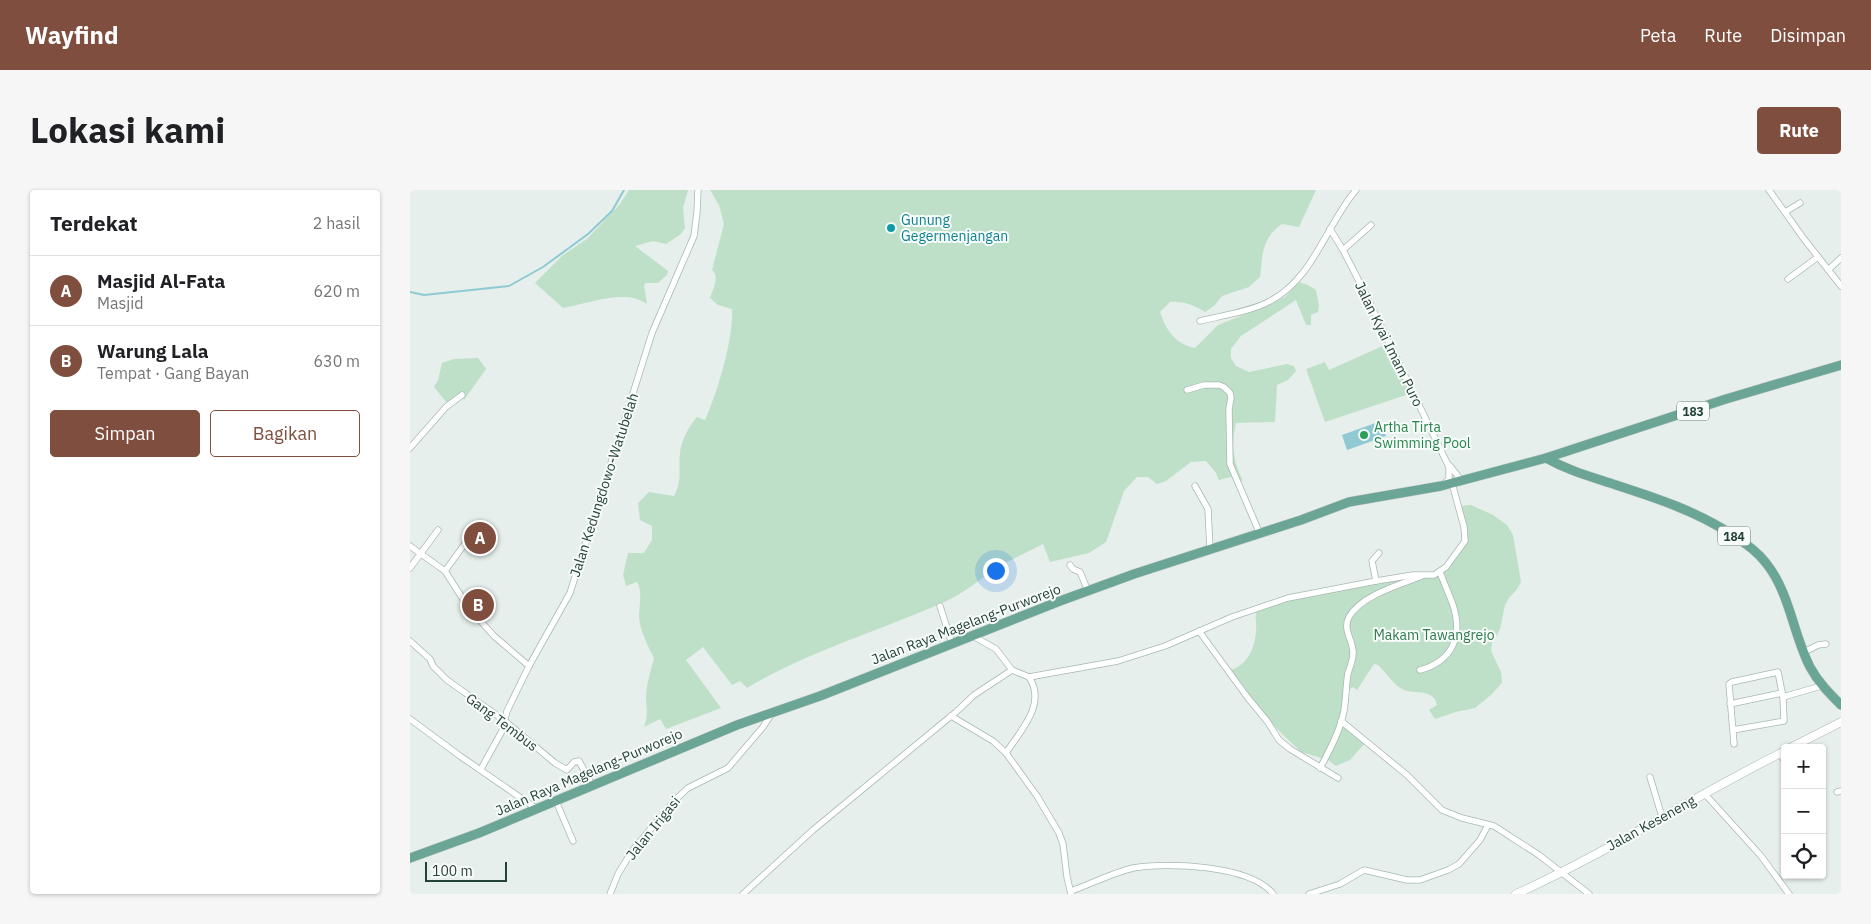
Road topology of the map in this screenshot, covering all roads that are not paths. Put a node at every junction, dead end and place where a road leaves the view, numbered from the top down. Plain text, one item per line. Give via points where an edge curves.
1 (698, 190) edge
2 (1356, 190) edge
3 (1769, 190) edge
4 (1800, 203) dead end
5 (1785, 212) junction
6 (1371, 225) dead end
7 (1330, 229) junction
8 (1344, 250) junction
9 (1818, 257) junction
10 (1841, 258) edge
11 (1828, 270) junction
12 (1788, 279) dead end
13 (1841, 286) edge
14 (1200, 321) dead end
15 (1841, 365) edge
16 (1187, 390) dead end
17 (462, 395) dead end
18 (410, 448) edge
19 (1546, 458) junction
20 (1447, 463) junction
21 (1457, 482) junction
22 (1195, 486) dead end
23 (1442, 486) junction
24 (438, 530) dead end
25 (1260, 534) junction
26 (469, 538) dead end
27 (410, 546) edge
28 (1210, 550) junction
29 (1379, 552) dead end
30 (419, 554) junction
31 (1070, 564) dead end
32 (410, 568) edge
33 (445, 571) junction
34 (1440, 572) junction
35 (1424, 576) junction
36 (1376, 580) junction
37 (1088, 591) junction
38 (940, 606) dead end
39 (1199, 631) junction
40 (971, 635) junction
41 (410, 641) edge
42 (952, 644) junction
43 (1826, 644) dead end
44 (1804, 652) junction
45 (529, 666) junction
46 (1012, 670) junction
47 (1420, 670) dead end
48 (1029, 677) junction
49 (1821, 686) junction
50 (1782, 695) junction
51 (1730, 704) junction
52 (1841, 705) edge
53 (773, 712) junction
54 (951, 716) junction
55 (410, 719) edge
56 (505, 721) junction
57 (1341, 721) junction
58 (1841, 722) edge
59 (1733, 730) junction
60 (1734, 744) dead end
61 (1798, 744) edge
62 (1006, 753) junction
63 (1781, 753) edge
64 (1320, 768) junction
65 (481, 769) junction
66 (1650, 777) dead end
67 (1338, 778) dead end
68 (592, 785) junction
69 (1704, 793) junction
70 (556, 801) junction
71 (537, 809) junction
72 (1662, 817) junction
73 (1488, 825) junction
74 (573, 841) dead end
75 (410, 858) edge
76 (1564, 873) junction
77 (1071, 892) edge
78 (610, 894) edge
79 (742, 894) edge
80 (1273, 894) edge
81 (1310, 894) edge
82 (1516, 894) edge
83 (1588, 894) edge
84 (1789, 894) edge

1 - 45 street, Jalan Kedungdowo-Watubelah via 694,236 652,333 570,593
2 - 7 street
3 - 5 street
4 - 5 street
5 - 9 street
6 - 8 street
7 - 8 street, Jalan Kyai Imam Puro
7 - 14 street via 1299,277 1278,296 1262,305
8 - 20 street, Jalan Kyai Imam Puro
9 - 11 street
9 - 12 street
10 - 11 street
11 - 13 street
15 - 19 main road, 183
16 - 25 street via 1219,385 1230,393 1230,464
17 - 18 street via 446,407
19 - 21 main road, Jalan Raya Magelang-Purworejo
19 - 44 main road, 184 via 1578,474 1688,511 1719,526 1754,550 1769,566 1781,588
20 - 21 street, Jalan Kyai Imam Puro
20 - 23 street via 1450,475
21 - 23 main road, Jalan Raya Magelang-Purworejo
21 - 34 street via 1465,541
22 - 28 street via 1208,509
23 - 25 main road, Jalan Raya Magelang-Purworejo via 1349,502
24 - 30 street
25 - 28 main road, Jalan Raya Magelang-Purworejo
26 - 33 street
27 - 30 street
28 - 37 main road, Jalan Raya Magelang-Purworejo
29 - 36 street via 1372,561
30 - 32 street
30 - 33 street
31 - 37 street via 1080,572
33 - 45 street via 468,607 494,636
34 - 35 street
34 - 47 street via 1453,604 1456,636 1452,649 1441,661
35 - 36 street
35 - 57 street via 1375,595 1350,614 1348,631 1354,655
36 - 39 street via 1284,599
37 - 40 main road, Jalan Raya Magelang-Purworejo
38 - 42 street
39 - 48 street via 1129,658
39 - 64 street via 1280,740
40 - 42 main road, Jalan Raya Magelang-Purworejo
40 - 46 street via 996,649
41 - 56 street, Gang Tembus via 447,680
42 - 53 main road, Jalan Raya Magelang-Purworejo
43 - 44 street
44 - 49 main road, 184
45 - 56 street, Jalan Kedungdowo-Watubelah via 507,710
46 - 48 street
46 - 54 street via 974,695
48 - 62 street via 1036,695 1035,707
49 - 50 street
49 - 52 main road, 184
50 - 51 street
50 - 51 street via 1777,672 1731,682
50 - 59 street via 1784,721
51 - 59 street
53 - 68 main road, Jalan Raya Magelang-Purworejo
53 - 78 street, Jalan Irigasi via 728,768 688,788 664,812 632,852
54 - 62 street via 993,741
54 - 79 street via 813,830
55 - 65 street
56 - 65 street, Jalan Kedungdowo-Watubelah
56 - 68 street, Gang Tembus via 567,770 574,762 579,762
57 - 64 street
57 - 73 street via 1407,775 1442,810
58 - 61 street
59 - 60 street
62 - 77 street via 1059,833
63 - 69 street, Jalan Keseneng
64 - 67 street
65 - 71 street
66 - 72 street
68 - 70 main road, Jalan Raya Magelang-Purworejo
69 - 72 street, Jalan Keseneng
69 - 84 street via 1765,861
70 - 71 main road, Jalan Raya Magelang-Purworejo
70 - 74 street
71 - 75 main road, Jalan Raya Magelang-Purworejo
72 - 76 street, Jalan Keseneng
73 - 76 street
73 - 81 street via 1465,858 1448,870 1416,880 1364,870 1340,884
76 - 82 street, Jalan Keseneng
76 - 83 street
77 - 80 street via 1132,868 1168,866 1235,872 1263,884

